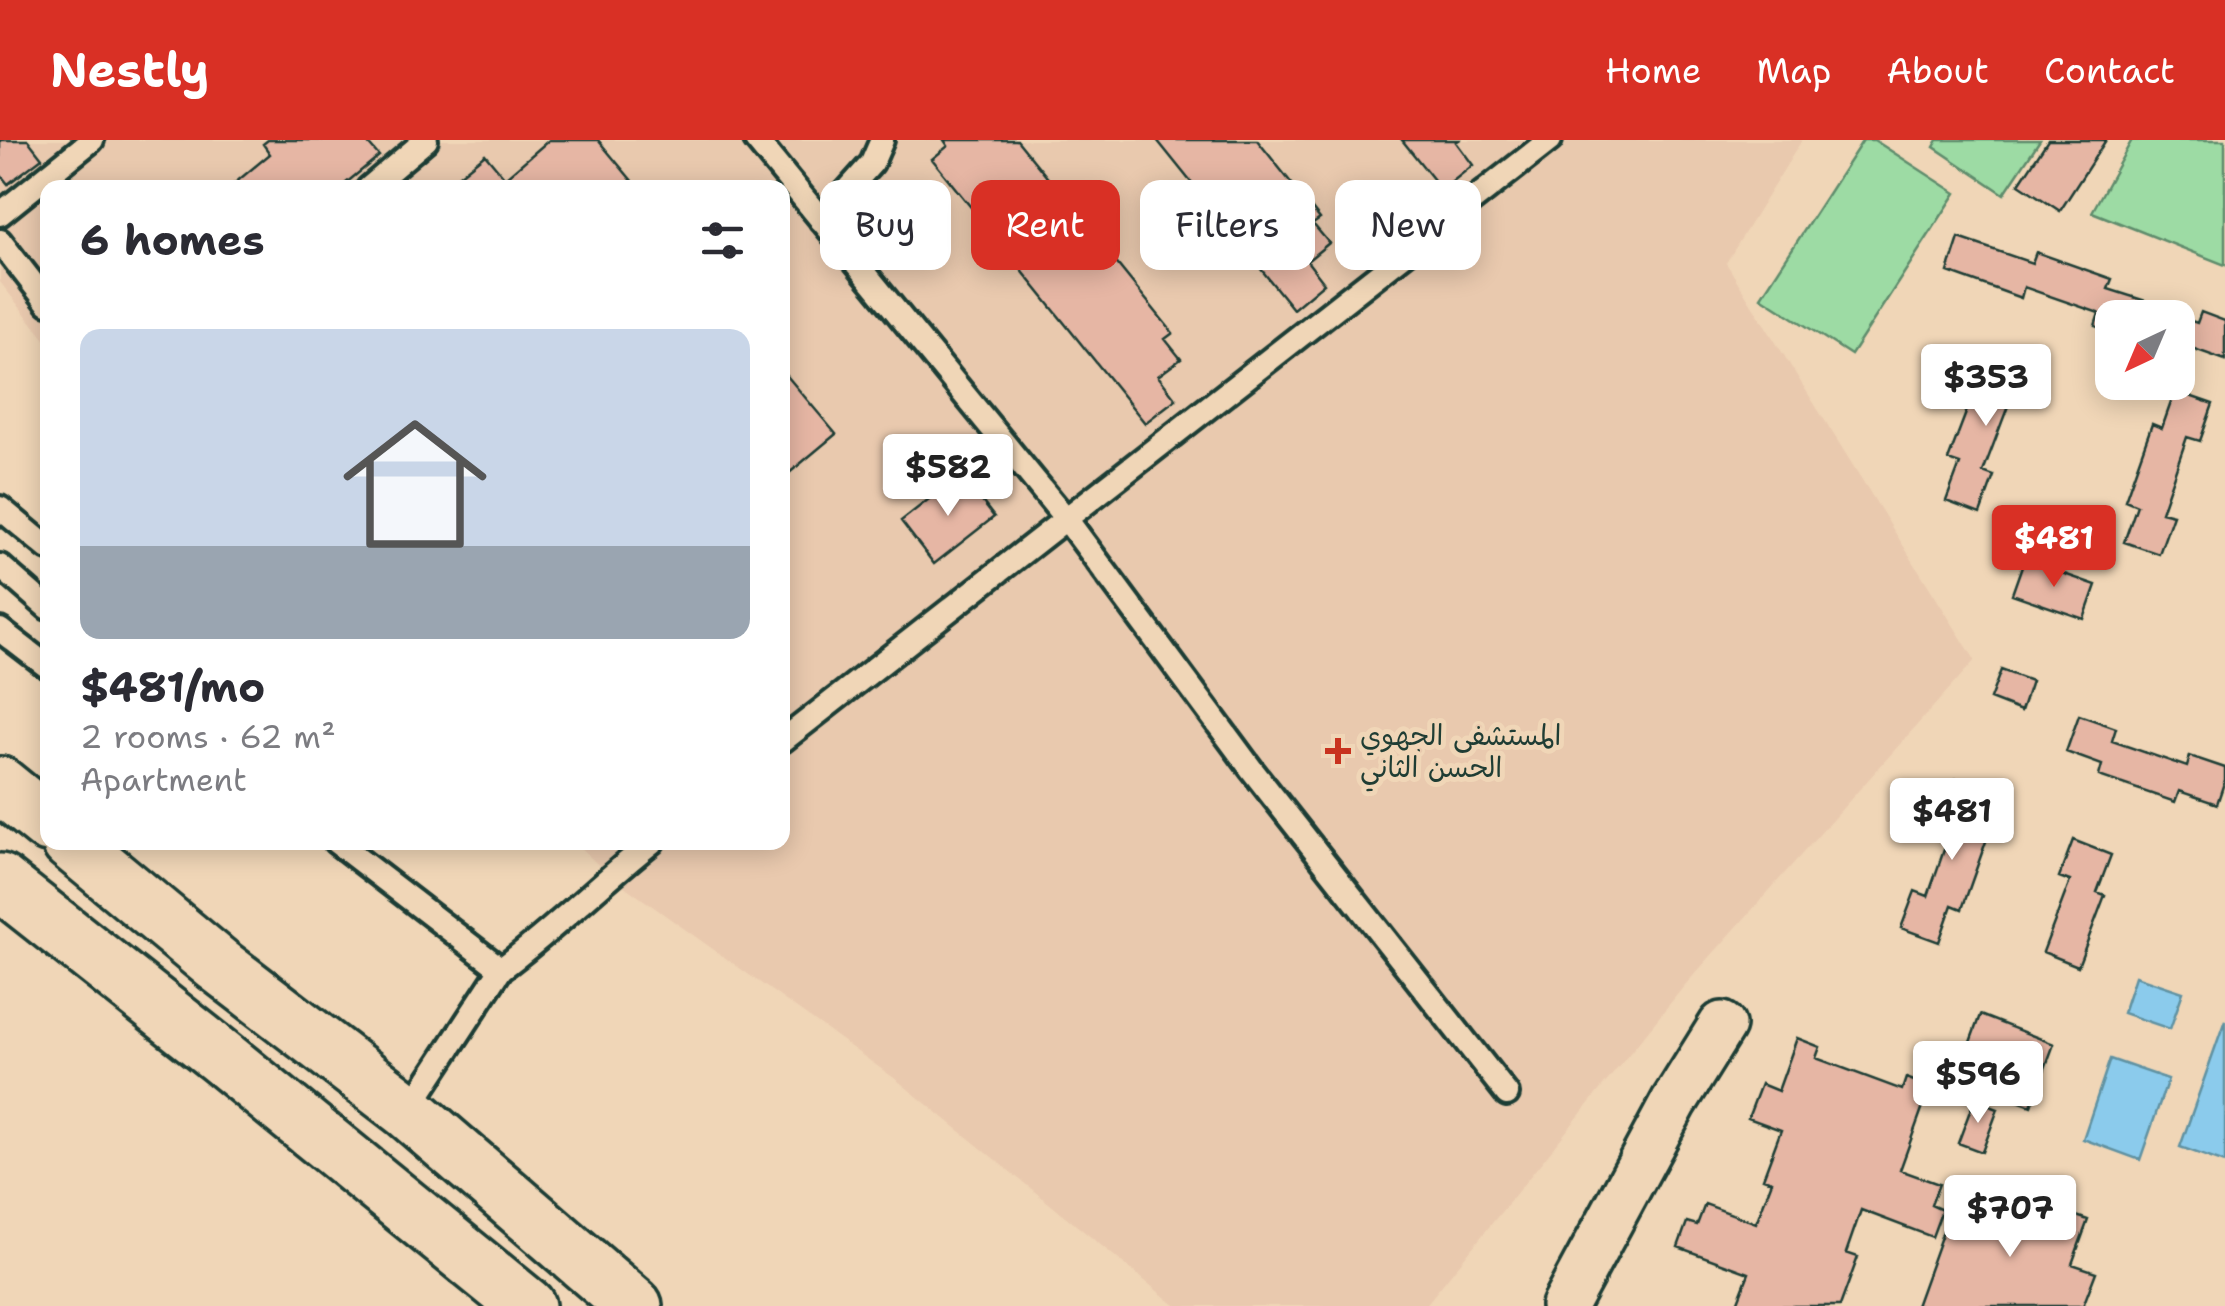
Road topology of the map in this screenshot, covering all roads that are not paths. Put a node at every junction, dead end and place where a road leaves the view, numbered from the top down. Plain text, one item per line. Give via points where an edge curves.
1 (92, 140) edge
2 (426, 140) edge
3 (756, 140) edge
4 (882, 140) edge
5 (1550, 140) edge
6 (42, 180) edge
7 (378, 180) edge
8 (788, 180) edge
9 (857, 180) edge
10 (40, 182) edge
11 (790, 182) edge
12 (0, 214) edge
13 (820, 219) edge
14 (0, 240) edge
15 (862, 270) edge
16 (40, 292) edge
17 (0, 508) edge
18 (1067, 520) junction
19 (40, 541) edge
20 (0, 566) edge
21 (40, 601) edge
22 (0, 630) edge
23 (40, 662) edge
24 (790, 735) edge
25 (0, 785) edge
26 (40, 818) edge
27 (80, 850) edge
28 (346, 850) edge
29 (642, 850) edge
30 (0, 882) edge
31 (500, 969) junction
32 (1722, 1025) dead end
33 (1506, 1094) dead end
34 (408, 1111) junction
35 (526, 1306) edge
36 (634, 1306) edge
37 (1564, 1306) edge

1 - 6 lane
2 - 7 lane
3 - 8 lane
4 - 9 lane
5 - 18 lane
10 - 12 lane
11 - 13 lane
14 - 16 lane
15 - 18 lane
17 - 19 lane
18 - 24 lane
18 - 33 lane
20 - 21 lane
22 - 23 lane
25 - 26 highway
27 - 34 highway
28 - 31 lane
29 - 31 lane
30 - 35 highway
31 - 34 lane
32 - 37 street
34 - 36 highway

